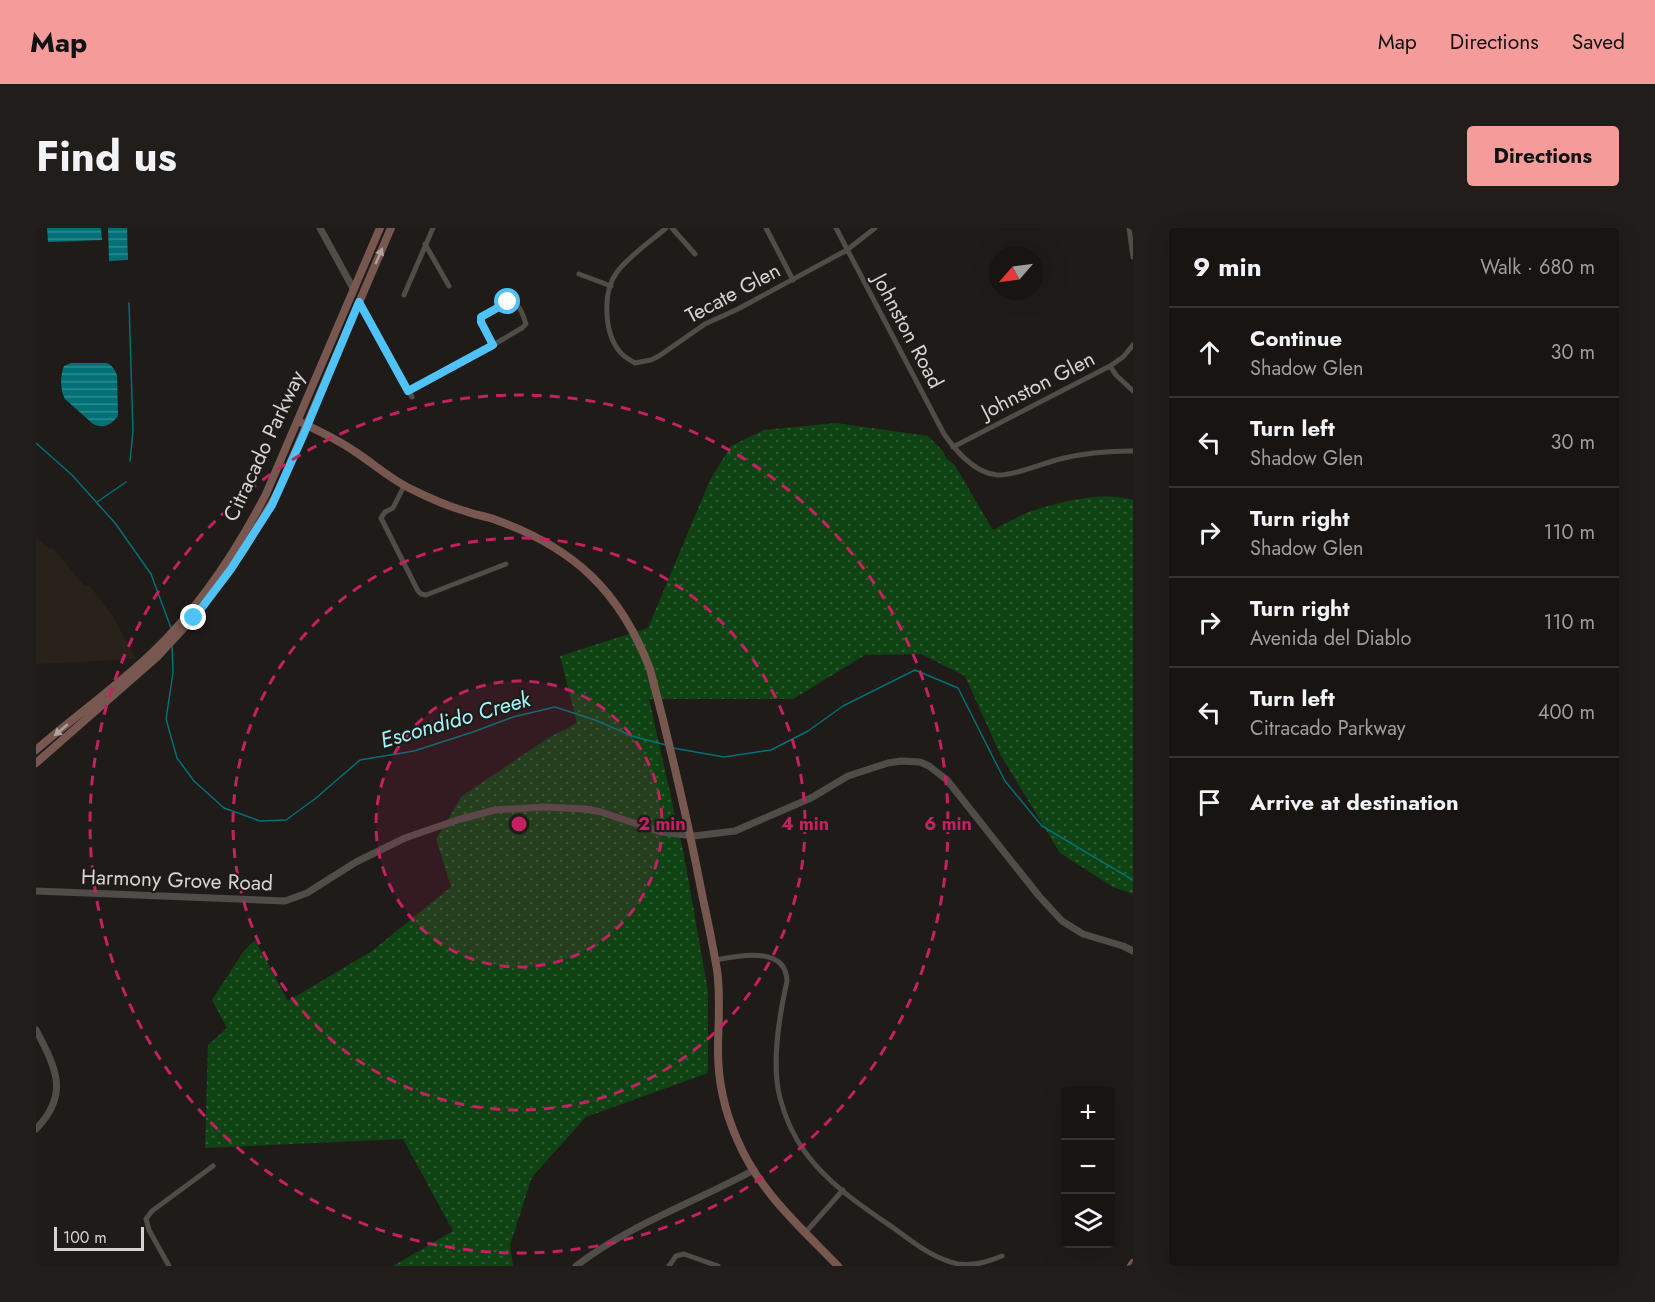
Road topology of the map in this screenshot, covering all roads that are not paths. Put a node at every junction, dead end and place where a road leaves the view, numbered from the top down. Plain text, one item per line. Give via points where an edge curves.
1 (320, 228) edge
2 (380, 228) edge
3 (391, 228) edge
4 (433, 228) edge
5 (666, 228) edge
6 (672, 228) edge
7 (766, 228) edge
8 (836, 228) edge
9 (875, 228) edge
10 (1129, 228) edge
11 (425, 244) junction
12 (847, 250) junction
13 (694, 254) dead end
14 (1133, 257) edge
15 (363, 269) junction
16 (579, 274) dead end
17 (793, 280) junction
18 (449, 286) dead end
19 (611, 286) junction
20 (354, 290) junction
21 (404, 296) dead end
22 (359, 302) junction
23 (493, 345) junction
24 (1133, 345) edge
25 (1110, 366) junction
26 (408, 391) junction
27 (1133, 392) edge
28 (411, 397) dead end
29 (298, 421) junction
30 (307, 426) junction
31 (953, 447) junction
32 (1133, 451) edge
33 (404, 486) junction
34 (506, 564) dead end
35 (210, 591) junction
36 (155, 654) junction
37 (36, 750) edge
38 (36, 763) edge
39 (690, 836) junction
40 (36, 891) edge
41 (1133, 951) edge
42 (715, 960) junction
43 (36, 1030) edge
44 (36, 1129) edge
45 (213, 1166) dead end
46 (754, 1170) junction
47 (843, 1190) junction
48 (805, 1233) junction
49 (1002, 1257) dead end
50 (169, 1266) edge
51 (576, 1266) edge
52 (669, 1266) edge
53 (718, 1266) edge
54 (838, 1266) edge

1 - 20 street
2 - 15 main road, Citracado Parkway
22 -> 3 main road, Citracado Parkway
4 - 11 street
5 - 19 street via 624,264
6 - 13 street
7 - 17 street
8 - 12 street, Johnston Road
9 - 12 street, Tecate Glen
10 - 14 street
11 - 18 street
11 - 21 street
12 - 17 street, Tecate Glen
12 - 31 street, Johnston Road
15 - 20 main road, Citracado Parkway
15 - 22 main road
16 - 19 street
17 - 19 street, Tecate Glen via 705,324 651,360 635,363 619,352 610,331 607,309
20 - 29 main road, Citracado Parkway
22 - 26 street
22 - 30 main road, Citracado Parkway
23 - 23 street via 526,324 517,304 508,302 481,317
23 - 26 street
24 - 25 street, Johnston Glen
25 - 27 street
25 - 31 street, Johnston Glen
26 - 28 street
29 - 30 main road
29 - 35 main road, Citracado Parkway via 251,524
30 - 33 main road via 342,442
30 - 35 main road, Citracado Parkway via 264,519 231,569
31 - 32 street, Johnston Road via 981,470 997,475 1060,458
33 - 34 street via 393,508 381,518 421,594
33 - 39 main road via 546,541 587,572 613,600 638,639 650,669
35 - 36 main road, Citracado Parkway
36 -> 37 main road, Citracado Parkway
36 - 38 main road, Citracado Parkway
39 - 40 street, Harmony Grove Road via 661,832 601,812 514,808 476,814 405,838 291,900
39 - 41 street, Harmony Grove Road via 735,831 811,798 848,776 901,760 920,762 947,780 1062,921 1088,936
39 - 42 main road
42 - 46 main road via 721,1086 737,1141
42 - 47 street via 766,956 783,966 787,981 776,1073 780,1099 804,1151
43 - 44 street via 57,1082 54,1104
45 - 50 street via 146,1219
46 - 48 main road
46 - 51 street via 595,1251
47 - 48 street
47 - 49 street via 944,1260 975,1265
48 - 54 main road
52 - 53 street via 677,1255 684,1254

